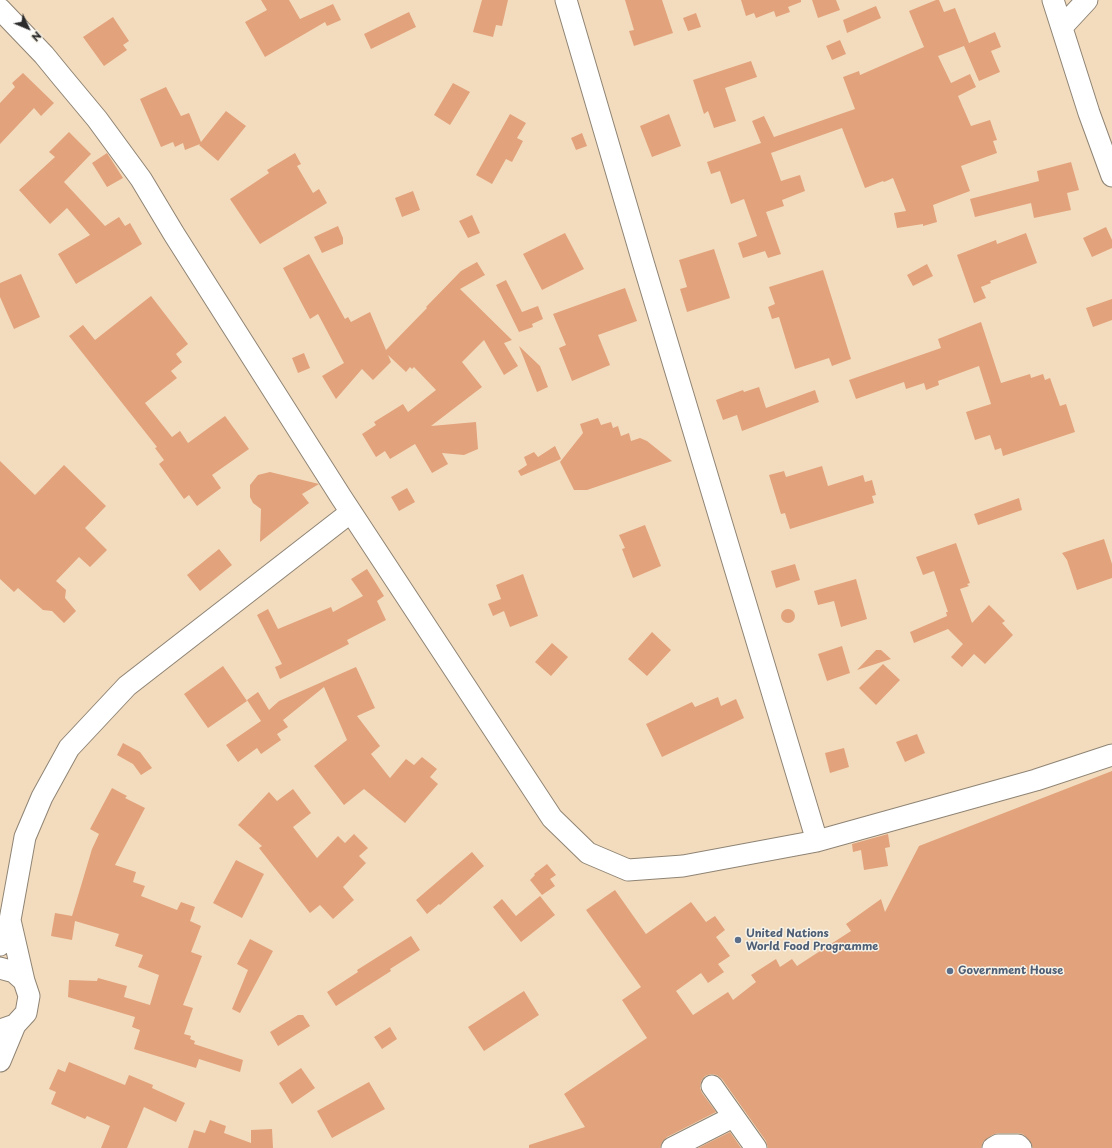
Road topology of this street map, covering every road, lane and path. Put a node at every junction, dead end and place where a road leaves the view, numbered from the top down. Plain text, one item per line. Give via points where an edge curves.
1 (566, 0) edge
2 (1053, 0) edge
3 (1087, 0) edge
4 (0, 9) edge
5 (1062, 27) junction
6 (1112, 176) edge
7 (351, 512) junction
8 (1112, 755) edge
9 (817, 841) junction
10 (10, 920) junction
11 (0, 945) edge
12 (0, 968) edge
13 (24, 981) junction
14 (8, 1028) edge
15 (0, 1061) edge
16 (712, 1086) dead end
17 (734, 1117) junction
18 (672, 1148) edge
19 (756, 1148) edge
20 (993, 1148) edge
21 (1021, 1148) edge

1 - 9 street
2 - 5 street
3 - 5 street
4 - 7 street via 53,66 141,178
5 - 6 street via 1089,114
7 - 9 street via 552,818 588,853 628,870 683,866
7 - 10 street via 127,686 69,748 42,797 25,837
8 - 9 street via 1036,780
10 - 11 street
10 - 13 street
12 - 13 street via 14,972
13 - 14 street via 29,996 26,1013
14 - 15 street
16 - 17 street
17 - 18 street
17 - 19 street
20 - 21 street via 998,1145 1018,1145

